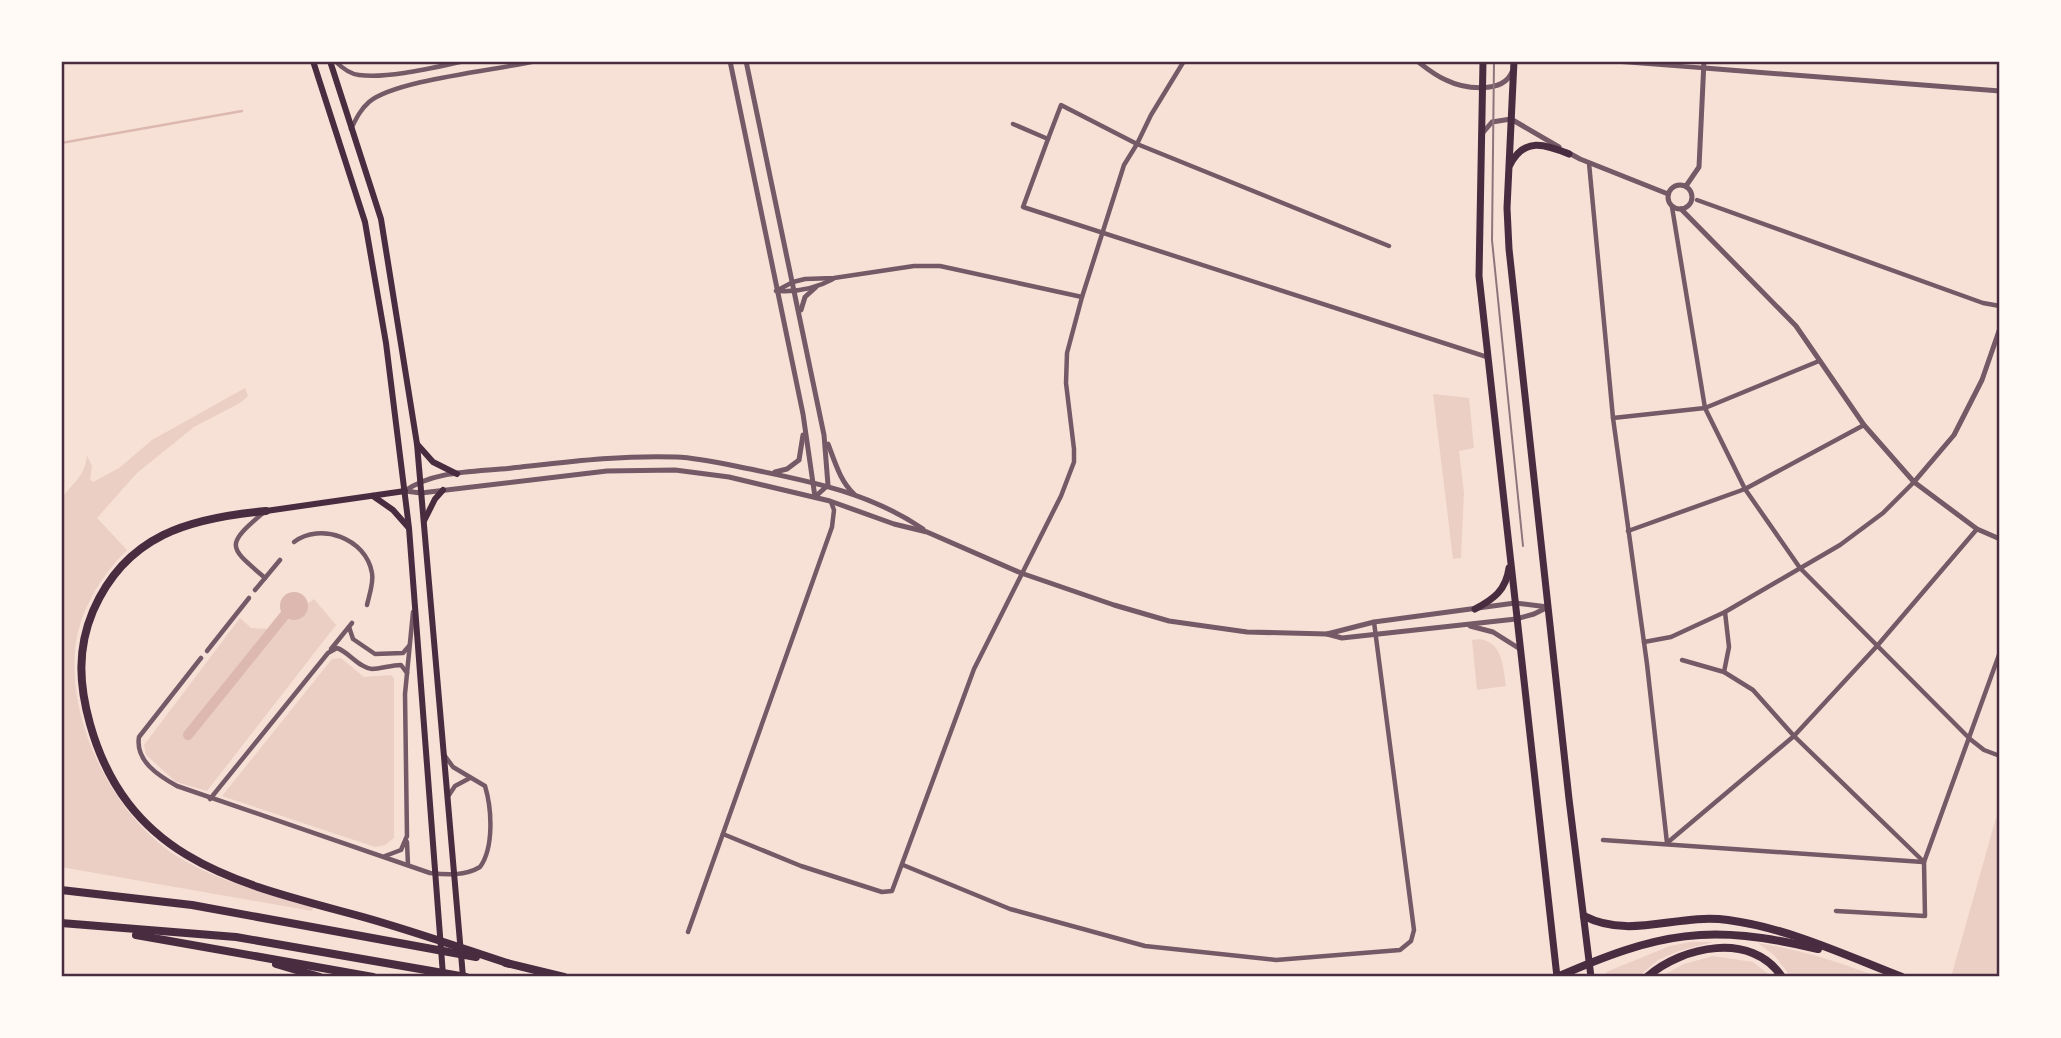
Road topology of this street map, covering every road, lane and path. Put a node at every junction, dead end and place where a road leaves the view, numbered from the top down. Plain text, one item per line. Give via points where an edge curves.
1 (313, 61) edge
2 (330, 61) edge
3 (335, 61) edge
4 (465, 61) edge
5 (536, 61) edge
6 (730, 61) edge
7 (746, 61) edge
8 (1184, 61) edge
9 (1417, 61) edge
10 (1483, 61) edge
11 (1612, 62) edge
12 (507, 64) edge
13 (1514, 65) edge
14 (1704, 65) edge
15 (1482, 87) junction
16 (2000, 91) edge
17 (1511, 119) junction
18 (1013, 124) dead end
19 (351, 130) junction
20 (1481, 135) junction
21 (1048, 139) junction
22 (1137, 145) junction
23 (1569, 153) junction
24 (1588, 163) junction
25 (1508, 169) junction
26 (1686, 186) junction
27 (1668, 194) junction
28 (1697, 200) dead end
29 (1672, 207) junction
30 (1681, 209) junction
31 (1101, 232) junction
32 (1389, 246) dead end
33 (834, 278) junction
34 (793, 282) junction
35 (816, 287) junction
36 (776, 291) junction
37 (795, 292) junction
38 (1082, 297) junction
39 (2000, 306) edge
40 (800, 317) junction
41 (2000, 328) edge
42 (1488, 357) junction
43 (1819, 361) junction
44 (1705, 408) junction
45 (803, 414) junction
46 (1613, 418) junction
47 (1864, 425) junction
48 (824, 435) junction
49 (417, 444) junction
50 (770, 473) junction
51 (457, 474) junction
52 (420, 480) junction
53 (813, 482) junction
54 (1914, 482) junction
55 (828, 485) junction
56 (1745, 489) junction
57 (443, 490) junction
58 (405, 491) junction
59 (421, 493) junction
60 (373, 496) junction
61 (857, 496) junction
62 (815, 497) junction
63 (830, 501) junction
64 (265, 511) junction
65 (424, 523) junction
66 (409, 528) junction
67 (1977, 529) junction
68 (1628, 531) junction
69 (927, 532) junction
70 (2000, 539) edge
71 (294, 542) dead end
72 (1510, 550) junction
73 (280, 560) dead end
74 (1800, 568) junction
75 (1021, 573) junction
76 (265, 578) junction
77 (255, 590) dead end
78 (414, 597) junction
79 (249, 598) dead end
80 (1515, 603) junction
81 (367, 605) dead end
82 (1548, 607) junction
83 (1475, 609) junction
84 (1725, 612) junction
85 (1516, 619) junction
86 (1374, 622) junction
87 (1464, 625) junction
88 (1327, 634) junction
89 (1376, 636) junction
90 (410, 642) junction
91 (1644, 642) junction
92 (1877, 646) junction
93 (1520, 649) junction
94 (207, 651) dead end
95 (2000, 652) edge
96 (328, 653) junction
97 (201, 658) dead end
98 (1682, 660) dead end
99 (1724, 672) junction
100 (407, 673) junction
101 (1794, 736) junction
102 (1969, 739) junction
103 (445, 755) junction
104 (2000, 756) edge
105 (471, 778) junction
106 (210, 799) junction
107 (449, 799) junction
108 (723, 834) junction
109 (407, 836) junction
110 (1604, 840) dead end
111 (1667, 843) junction
112 (381, 856) junction
113 (1924, 862) junction
114 (903, 864) junction
115 (408, 865) junction
116 (61, 890) edge
117 (1836, 911) dead end
118 (1584, 916) junction
119 (61, 923) edge
120 (91, 926) junction
121 (688, 932) dead end
122 (233, 951) junction
123 (1862, 961) junction
124 (1590, 963) junction
125 (510, 964) junction
126 (320, 977) edge
127 (373, 977) edge
128 (443, 977) edge
129 (465, 977) edge
130 (564, 977) edge
131 (1557, 977) edge
132 (1591, 977) edge
133 (1647, 977) edge
134 (1782, 977) edge
135 (1902, 977) edge

1 - 58 main road via 365,222
2 - 19 main road
3 - 4 street via 357,75 374,75
5 - 12 street
6 - 36 street
7 - 34 street
8 - 22 street
9 - 15 street via 1446,80
10 - 15 main road
11 - 14 street
12 - 19 street via 381,94 359,112
13 - 15 street via 1504,83
13 - 17 main road
14 - 16 street
14 - 26 street via 1699,167
15 - 20 main road
17 - 20 street via 1492,122
17 - 23 street
17 - 25 main road
18 - 21 street
19 - 49 main road via 380,219
20 - 42 main road via 1478,251
21 - 22 street via 1061,106
21 - 31 street via 1023,207
22 - 31 street via 1124,165
22 - 32 street
23 - 24 street
23 - 25 main road via 1536,145 1515,156
24 - 27 street
24 - 46 street
25 - 82 main road via 1509,249
26 - 27 street via 1675,185
26 - 30 street via 1692,201
27 - 29 street
28 - 39 street
29 - 30 street
29 - 44 street
30 - 43 street via 1796,326
31 - 38 street
31 - 42 street
33 - 34 street
33 - 35 street
33 - 38 street via 940,266
34 - 36 street
34 - 37 street
35 - 37 street
35 - 40 street via 804,300
36 - 37 street
36 - 45 street
37 - 40 street
38 - 75 street via 1065,369 1074,462
40 - 48 street
41 - 54 street via 1982,380 1954,435
42 - 72 main road
43 - 44 street
43 - 47 street
44 - 46 street
44 - 56 street
45 - 50 street via 799,460
45 - 53 street
46 - 68 street
47 - 54 street
47 - 56 street
48 - 55 street
48 - 61 street via 845,485
49 - 51 main road via 433,462
49 - 52 main road
50 - 51 street via 678,457 605,458
50 - 53 street
51 - 52 street
52 - 58 street
52 - 59 main road
53 - 55 street
53 - 62 street
54 - 67 street
54 - 74 street via 1883,513
55 - 61 street
55 - 62 street
56 - 68 street
56 - 74 street
57 - 59 street
57 - 62 street via 607,471 676,470
57 - 65 main road
58 - 59 street
58 - 60 main road
58 - 66 main road
59 - 65 main road
60 - 64 main road
60 - 66 main road
61 - 69 street via 906,517
62 - 63 street
63 - 69 street
63 - 108 street via 832,527
64 - 76 street via 234,544 237,554
64 - 125 highway via 208,518 157,536 139,548 109,581 87,626 80,668 87,712 105,764 139,818 182,853 219,874
65 - 103 main road
66 - 78 main road
67 - 70 street
67 - 92 street
68 - 91 street
69 - 75 street
71 - 81 street via 318,533 346,539 364,555 372,573
72 - 80 main road
72 - 83 main road via 1505,585
73 - 76 street
74 - 84 street
74 - 92 street
75 - 88 street via 1169,621 1247,632
75 - 114 street via 974,669
76 - 77 street
78 - 90 street
78 - 128 main road
79 - 94 street
80 - 82 street
80 - 83 street
80 - 85 main road
82 - 85 street
82 - 118 main road
83 - 86 street
84 - 91 street via 1671,637
84 - 99 street via 1729,647
85 - 87 street
85 - 93 main road
86 - 88 street
86 - 89 street
87 - 89 street
87 - 93 street via 1493,632
88 - 89 street
89 - 114 street via 1414,930 1411,941 1400,950 1276,960 1145,946 1010,909
90 - 96 street via 405,652 379,655 353,639 351,625
90 - 100 street
91 - 111 street
92 - 101 street
92 - 102 street
93 - 131 main road
95 - 102 street
96 - 100 street via 337,648 364,667 397,664
96 - 106 street
97 - 106 street via 139,737 138,745 145,762 165,779
98 - 99 street
99 - 101 street via 1752,690
100 - 109 street
101 - 111 street
101 - 113 street
102 - 104 street
102 - 113 street
103 - 105 street via 453,767
103 - 107 main road
105 - 107 street via 456,786
105 - 115 street via 485,786 487,794 490,840 485,861 474,871 448,875
106 - 112 street
107 - 129 main road
108 - 114 street via 881,892 892,891
108 - 121 street
109 - 112 street via 401,850
109 - 115 street
110 - 111 street
111 - 113 street
112 - 115 street
113 - 117 street via 1925,916
116 - 125 highway via 192,905
118 - 123 highway via 1612,927 1701,919 1745,922
118 - 124 main road
119 - 120 highway
120 - 122 highway
120 - 129 highway via 236,937
122 - 126 highway
122 - 127 highway
123 - 124 highway via 1787,942 1716,933 1653,941
123 - 135 highway
124 - 131 highway
124 - 132 main road
125 - 130 highway
133 - 134 highway via 1680,956 1712,948 1756,954

